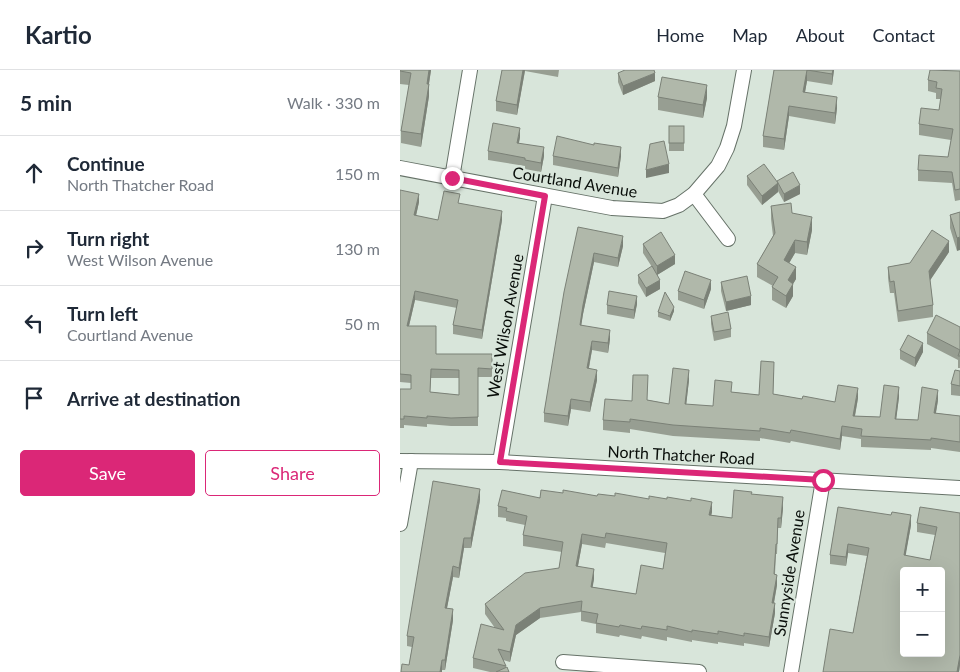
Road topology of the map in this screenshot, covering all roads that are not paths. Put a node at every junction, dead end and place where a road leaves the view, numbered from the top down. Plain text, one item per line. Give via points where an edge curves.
1 (470, 70) edge
2 (744, 70) edge
3 (400, 168) edge
4 (452, 178) junction
5 (694, 194) junction
6 (545, 196) junction
7 (728, 239) dead end
8 (405, 461) edge
9 (500, 462) junction
10 (823, 480) junction
11 (960, 488) edge
12 (400, 524) edge
13 (563, 662) dead end
14 (699, 672) edge
15 (791, 672) edge

1 - 4 street
2 - 5 street, Courtland Avenue via 727,148 718,166
3 - 4 street, Courtland Avenue
4 - 6 street, Courtland Avenue
5 - 6 street, Courtland Avenue via 680,205 662,211 612,208
5 - 7 street
6 - 9 street, West Wilson Avenue
8 - 9 street, North Thatcher Road
8 - 12 street
9 - 10 street, North Thatcher Road
10 - 11 street, North Thatcher Road
10 - 15 street, Sunnyside Avenue
13 - 14 street

